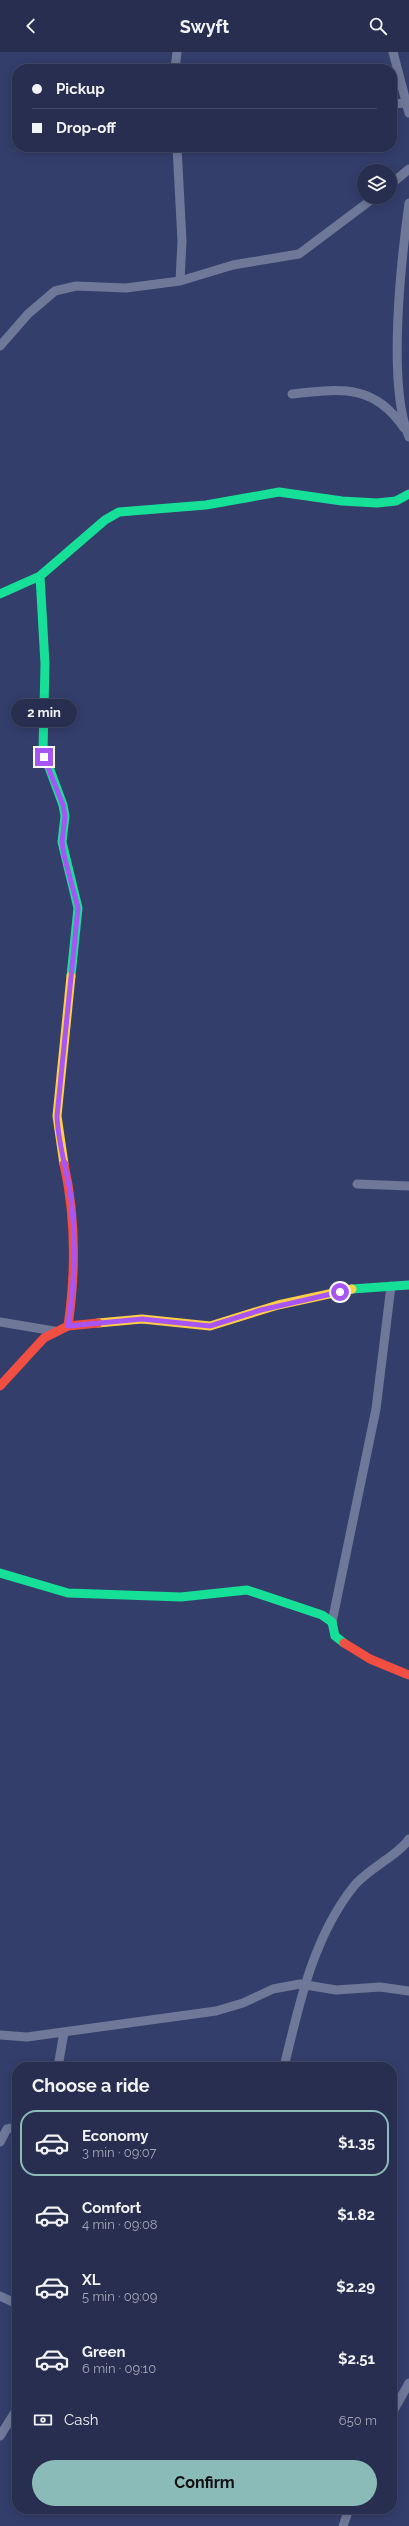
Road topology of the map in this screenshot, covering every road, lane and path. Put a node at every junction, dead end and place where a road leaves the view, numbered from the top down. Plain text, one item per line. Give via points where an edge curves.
1 (177, 52) edge
2 (393, 52) edge
3 (176, 64) edge
4 (406, 83) edge
5 (406, 103) junction
6 (397, 104) edge
7 (409, 113) edge
8 (177, 152) edge
9 (409, 169) edge
10 (397, 179) edge
11 (409, 203) edge
12 (366, 204) edge
13 (180, 281) junction
14 (0, 346) edge
15 (292, 394) dead end
16 (408, 434) edge
17 (409, 494) edge
18 (40, 576) junction
19 (0, 594) edge
20 (357, 1184) dead end
21 (409, 1186) edge
22 (409, 1285) edge
23 (391, 1286) junction
24 (0, 1322) edge
25 (68, 1326) junction
26 (54, 1331) junction
27 (0, 1386) edge
28 (0, 1573) edge
29 (332, 1622) junction
30 (409, 1675) edge
31 (409, 1838) edge
32 (306, 1985) junction
33 (409, 1991) edge
34 (64, 2032) junction
35 (0, 2035) edge
36 (59, 2062) edge
37 (285, 2062) edge
38 (12, 2128) edge
39 (0, 2142) edge
40 (0, 2296) edge
41 (12, 2302) edge
42 (409, 2383) edge
43 (397, 2404) edge
44 (12, 2418) edge
45 (0, 2436) edge
46 (347, 2514) edge
47 (343, 2526) edge

1 - 3 street
2 - 4 street
4 - 5 street
5 - 6 street
5 - 7 street
8 - 13 street via 182,241
9 - 10 street
11 - 16 street via 398,355 400,398
12 - 13 street via 300,254 232,266
13 - 14 street via 126,288 76,286 55,292 28,314
15 - 16 street via 335,389 354,392 384,405
17 - 18 street via 396,501 377,503 278,492 206,505 118,512 105,520
18 - 19 street
18 - 25 street via 45,669 43,751 63,805 65,816 62,842 78,908 57,1116 58,1139 73,1219 75,1271
20 - 21 street
22 - 23 street
23 - 25 street via 327,1294 210,1326 142,1319
23 - 29 street via 376,1409
24 - 26 street
25 - 26 street
26 - 27 street via 32,1349
28 - 29 street via 68,1593 182,1597 247,1590 316,1613
29 - 30 street via 335,1636 354,1650 381,1665
31 - 32 street via 366,1873 339,1906 313,1958
32 - 33 street via 336,1990 380,1987
32 - 34 street via 273,1989 243,2003 216,2011
32 - 37 street
34 - 35 street via 27,2037
34 - 36 street
38 - 39 street via 6,2129
40 - 41 street
42 - 43 street
44 - 45 street
46 - 47 street

